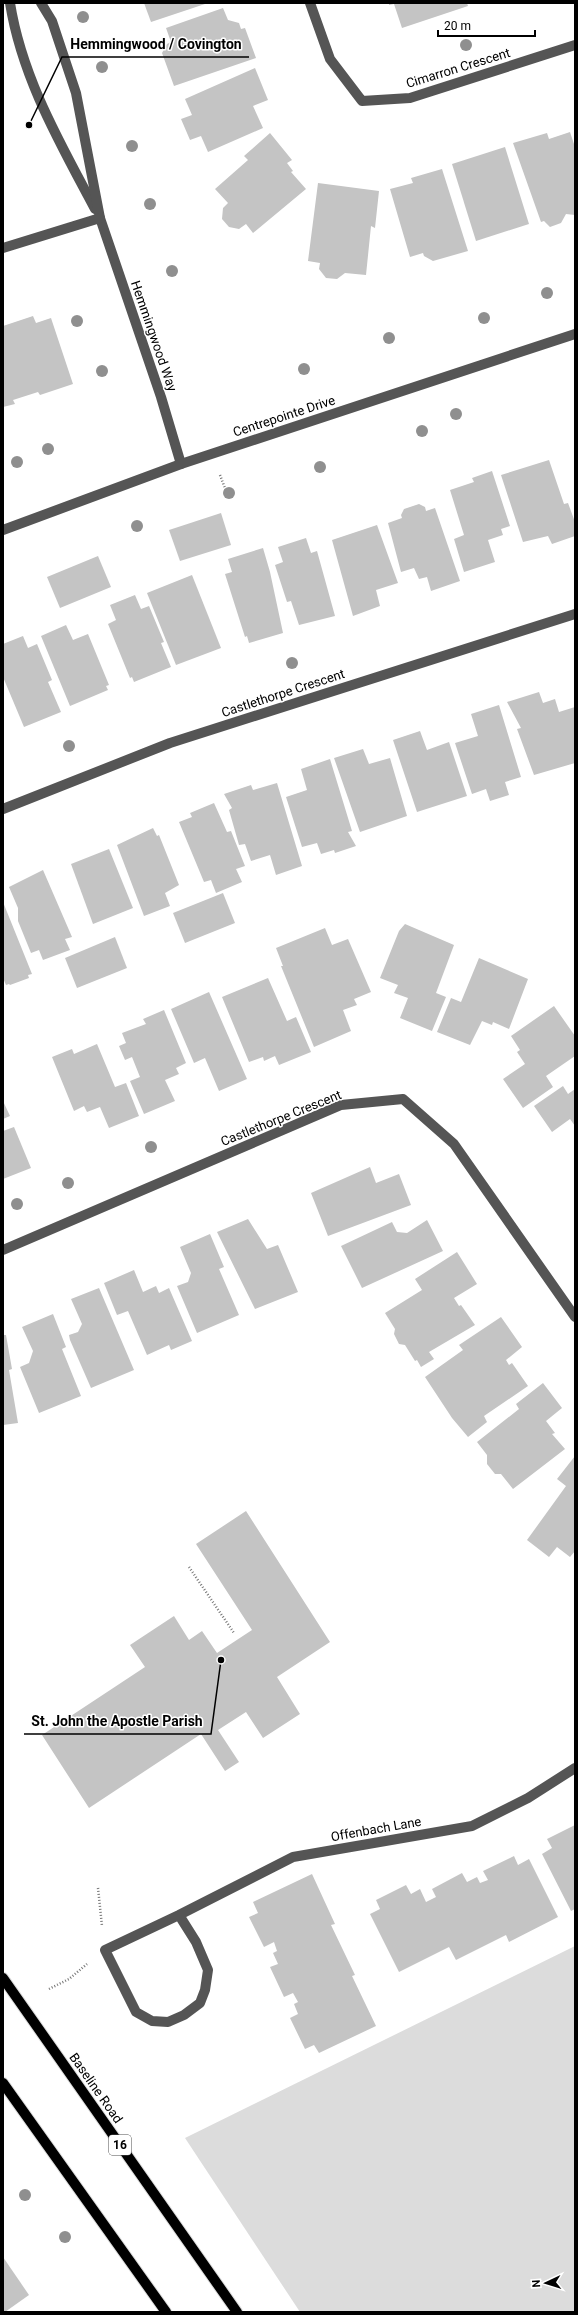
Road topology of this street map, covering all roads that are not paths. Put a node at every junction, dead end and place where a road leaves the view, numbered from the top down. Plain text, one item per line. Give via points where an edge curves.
1 (10, 3) edge
2 (40, 3) edge
3 (310, 3) edge
4 (575, 45) edge
5 (100, 218) junction
6 (3, 248) edge
7 (575, 334) edge
8 (181, 464) junction
9 (3, 530) edge
10 (575, 614) edge
11 (3, 809) edge
12 (3, 1250) edge
13 (575, 1318) edge
14 (575, 1768) edge
15 (179, 1915) junction
16 (3, 1978) edge
17 (3, 2083) edge
18 (166, 2312) edge
19 (238, 2312) edge

1 - 5 street, Hemmingwood Way via 15,34 41,105
2 - 5 street, Hemmingwood Way via 52,21 76,93
3 - 4 street, Cimarron Crescent via 330,59 362,101 410,98
5 - 6 street
5 - 8 street, Hemmingwood Way
7 - 8 street, Centrepointe Drive
8 - 9 street, Centrepointe Drive
10 - 11 street, Castlethorpe Crescent via 170,743
12 - 13 street, Castlethorpe Crescent via 341,1105 403,1099 454,1144
14 - 15 street, Offenbach Lane via 528,1798 472,1826 293,1857
15 - 15 street, Offenbach Lane via 105,1950 136,2012 152,2021 168,2022 184,2014 200,2003 205,1990 208,1970 196,1942
16 - 19 main road, Baseline Road / 16
17 - 18 main road

